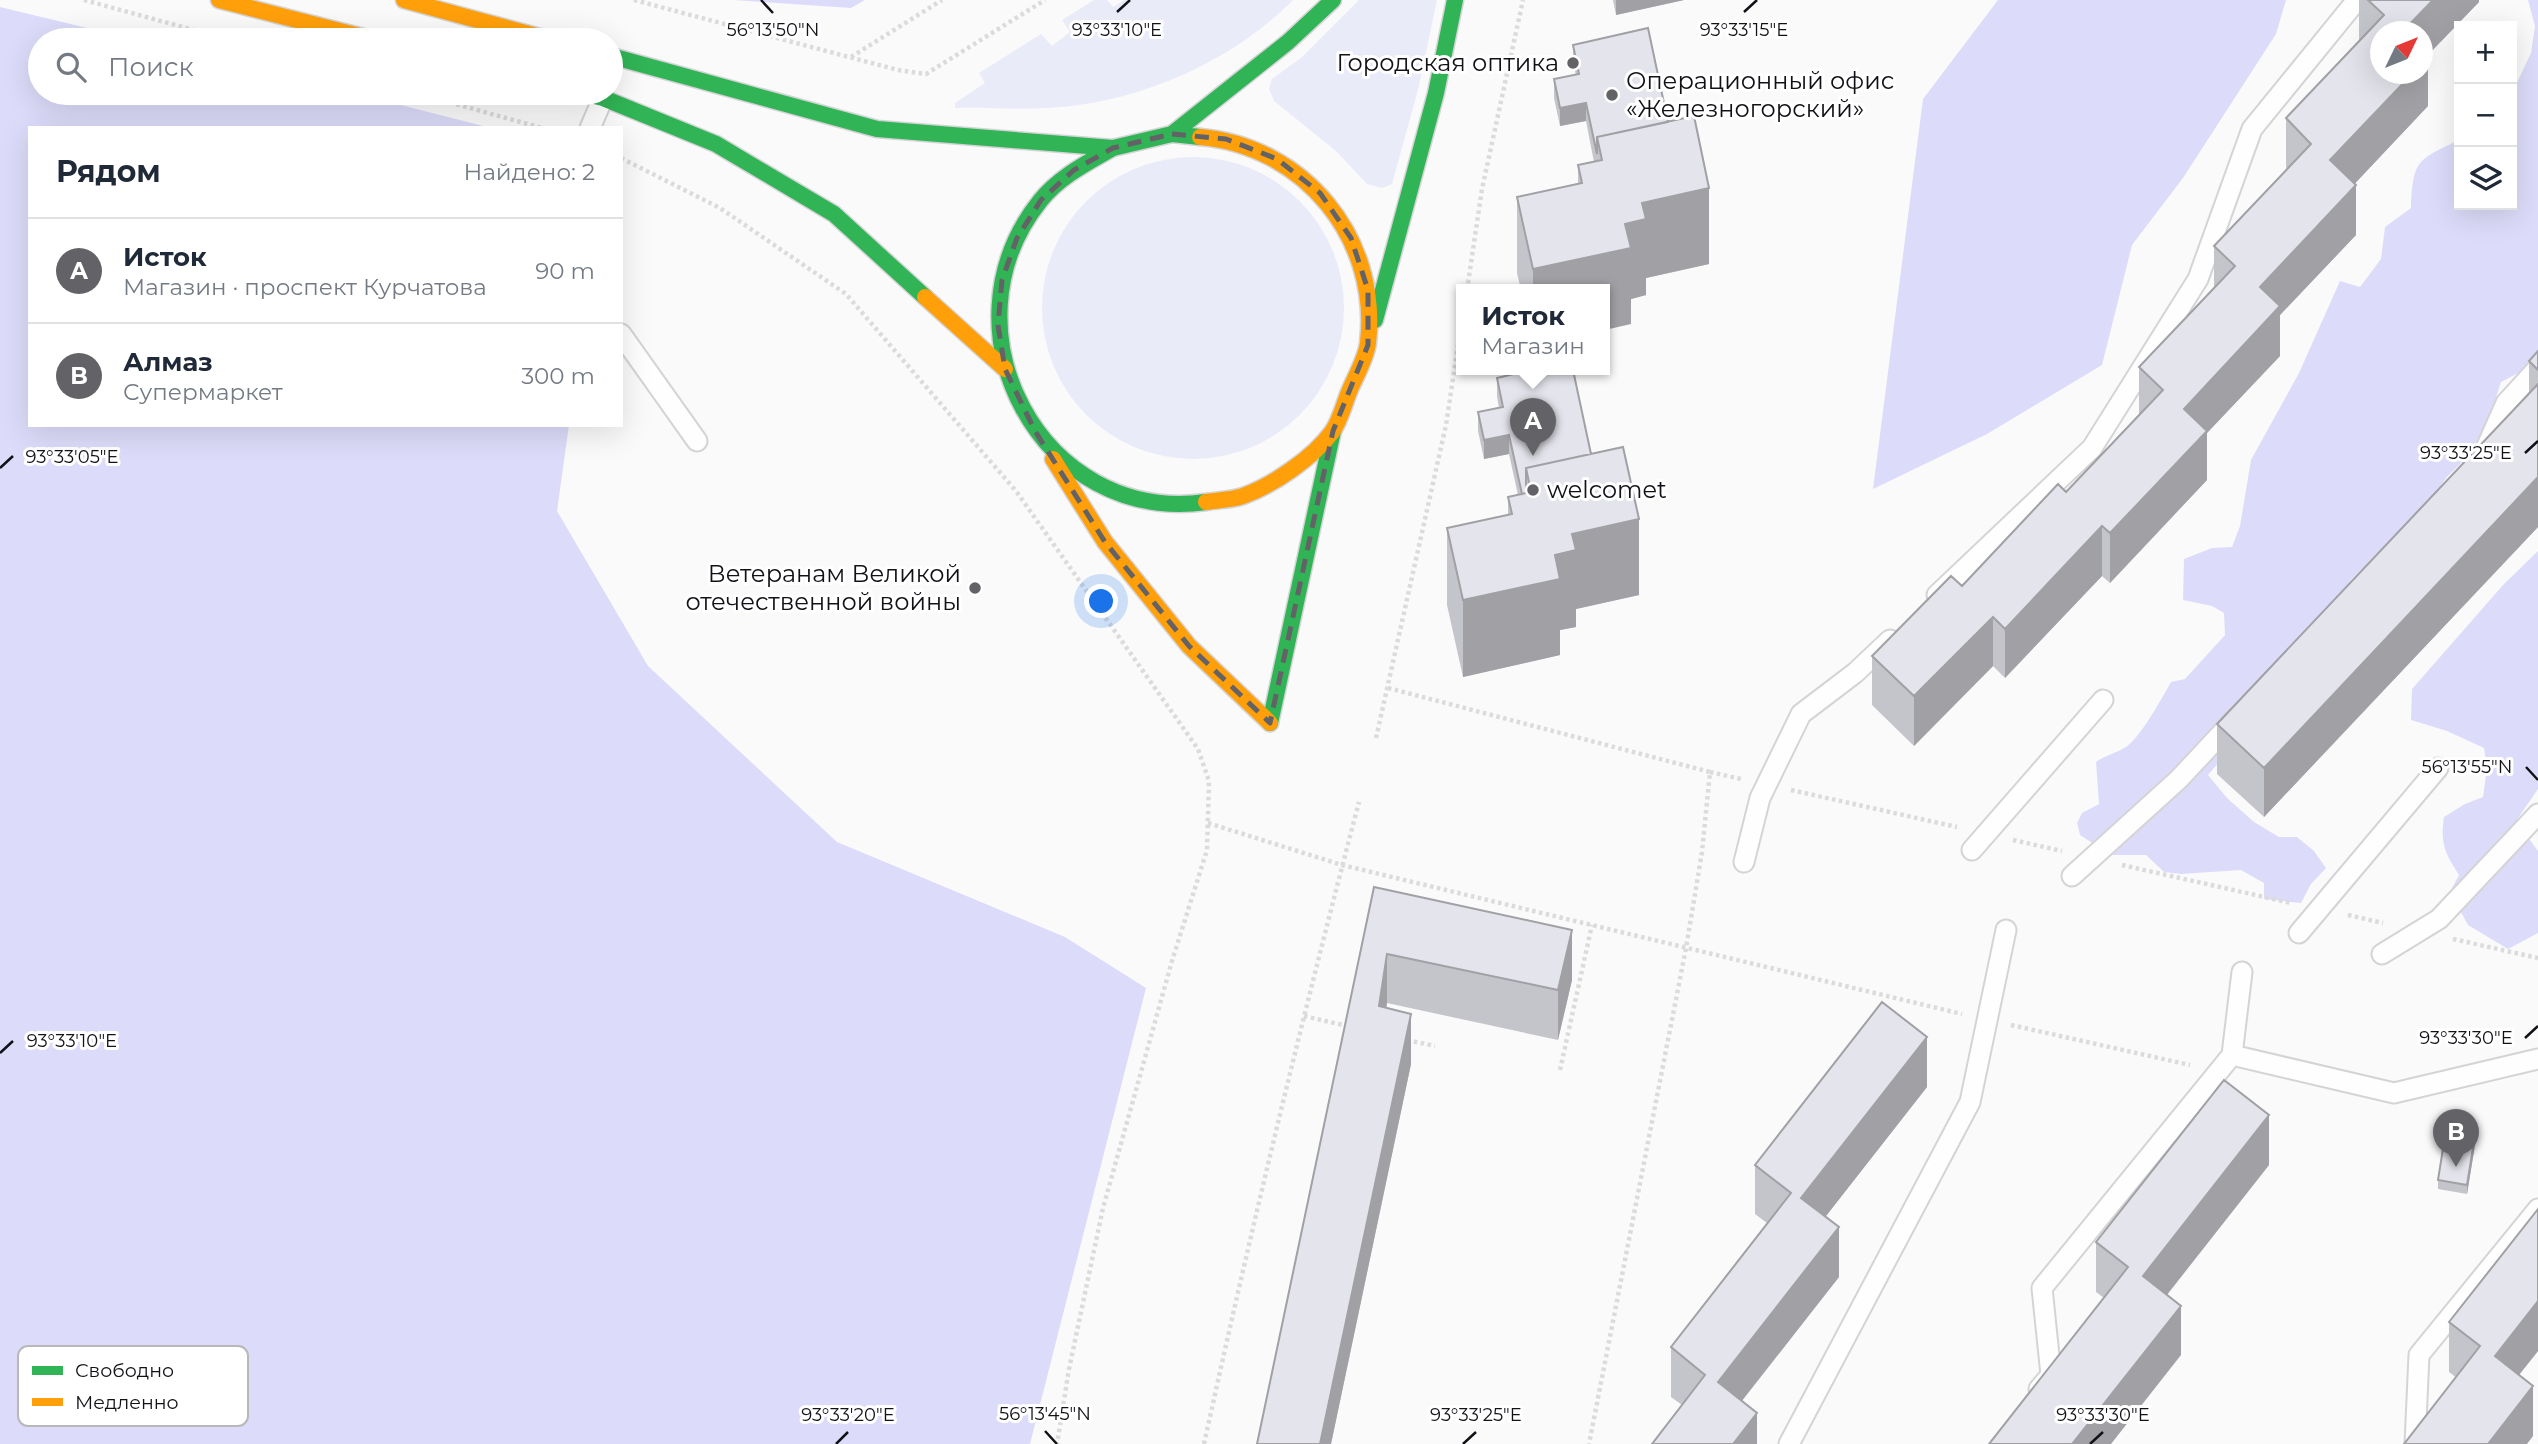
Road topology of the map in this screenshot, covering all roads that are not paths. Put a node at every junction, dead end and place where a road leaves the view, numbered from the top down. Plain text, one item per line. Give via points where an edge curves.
1 (219, 0) edge
2 (404, 0) edge
3 (1333, 0) edge
4 (1455, 0) edge
5 (2357, 0) edge
6 (328, 28) edge
7 (507, 28) edge
8 (623, 59) edge
9 (600, 105) edge
10 (620, 105) edge
11 (591, 126) edge
12 (1172, 134) junction
13 (1113, 148) junction
14 (623, 337) edge
15 (1368, 345) junction
16 (2538, 368) edge
17 (1005, 369) junction
18 (1035, 431) junction
19 (1333, 431) junction
20 (697, 441) dead end
21 (2473, 465) edge
22 (1924, 607) edge
23 (1905, 626) edge
24 (2103, 701) dead end
25 (2245, 708) edge
26 (2438, 768) dead end
27 (2538, 814) edge
28 (1972, 850) dead end
29 (1744, 862) dead end
30 (2071, 876) dead end
31 (2006, 930) dead end
32 (2299, 933) dead end
33 (2382, 954) dead end
34 (2242, 972) dead end
35 (2232, 1055) junction
36 (2538, 1059) edge
37 (2538, 1209) edge
38 (2026, 1404) edge
39 (1790, 1444) edge
40 (2415, 1444) edge

1 - 6 main road
2 - 7 main road
3 - 12 main road
4 - 15 main road via 1436,93
5 - 22 lane via 2252,129 2199,279 2092,448
8 - 13 main road via 877,129
9 - 11 lane
10 - 17 main road via 716,144 834,214
12 - 13 main road
12 - 15 main road via 1226,139 1277,159 1320,193 1351,238 1368,290
13 - 17 main road via 1074,170 1041,200 1017,238 1002,281 998,325
14 - 20 lane
15 - 19 main road
16 - 21 lane via 2506,402 2483,455
17 - 18 main road
18 - 19 main road via 1076,471 1117,492 1184,505 1241,497 1292,471
18 - 19 main road via 1113,552 1189,646 1270,723
23 - 29 lane via 1855,673 1801,714 1760,797
24 - 28 lane
25 - 30 lane via 2179,779
26 - 32 lane
27 - 33 lane via 2439,919
31 - 39 lane via 1970,1102
34 - 35 lane
35 - 36 lane via 2394,1093
35 - 38 lane via 2042,1289 2051,1375
37 - 40 lane via 2418,1355

